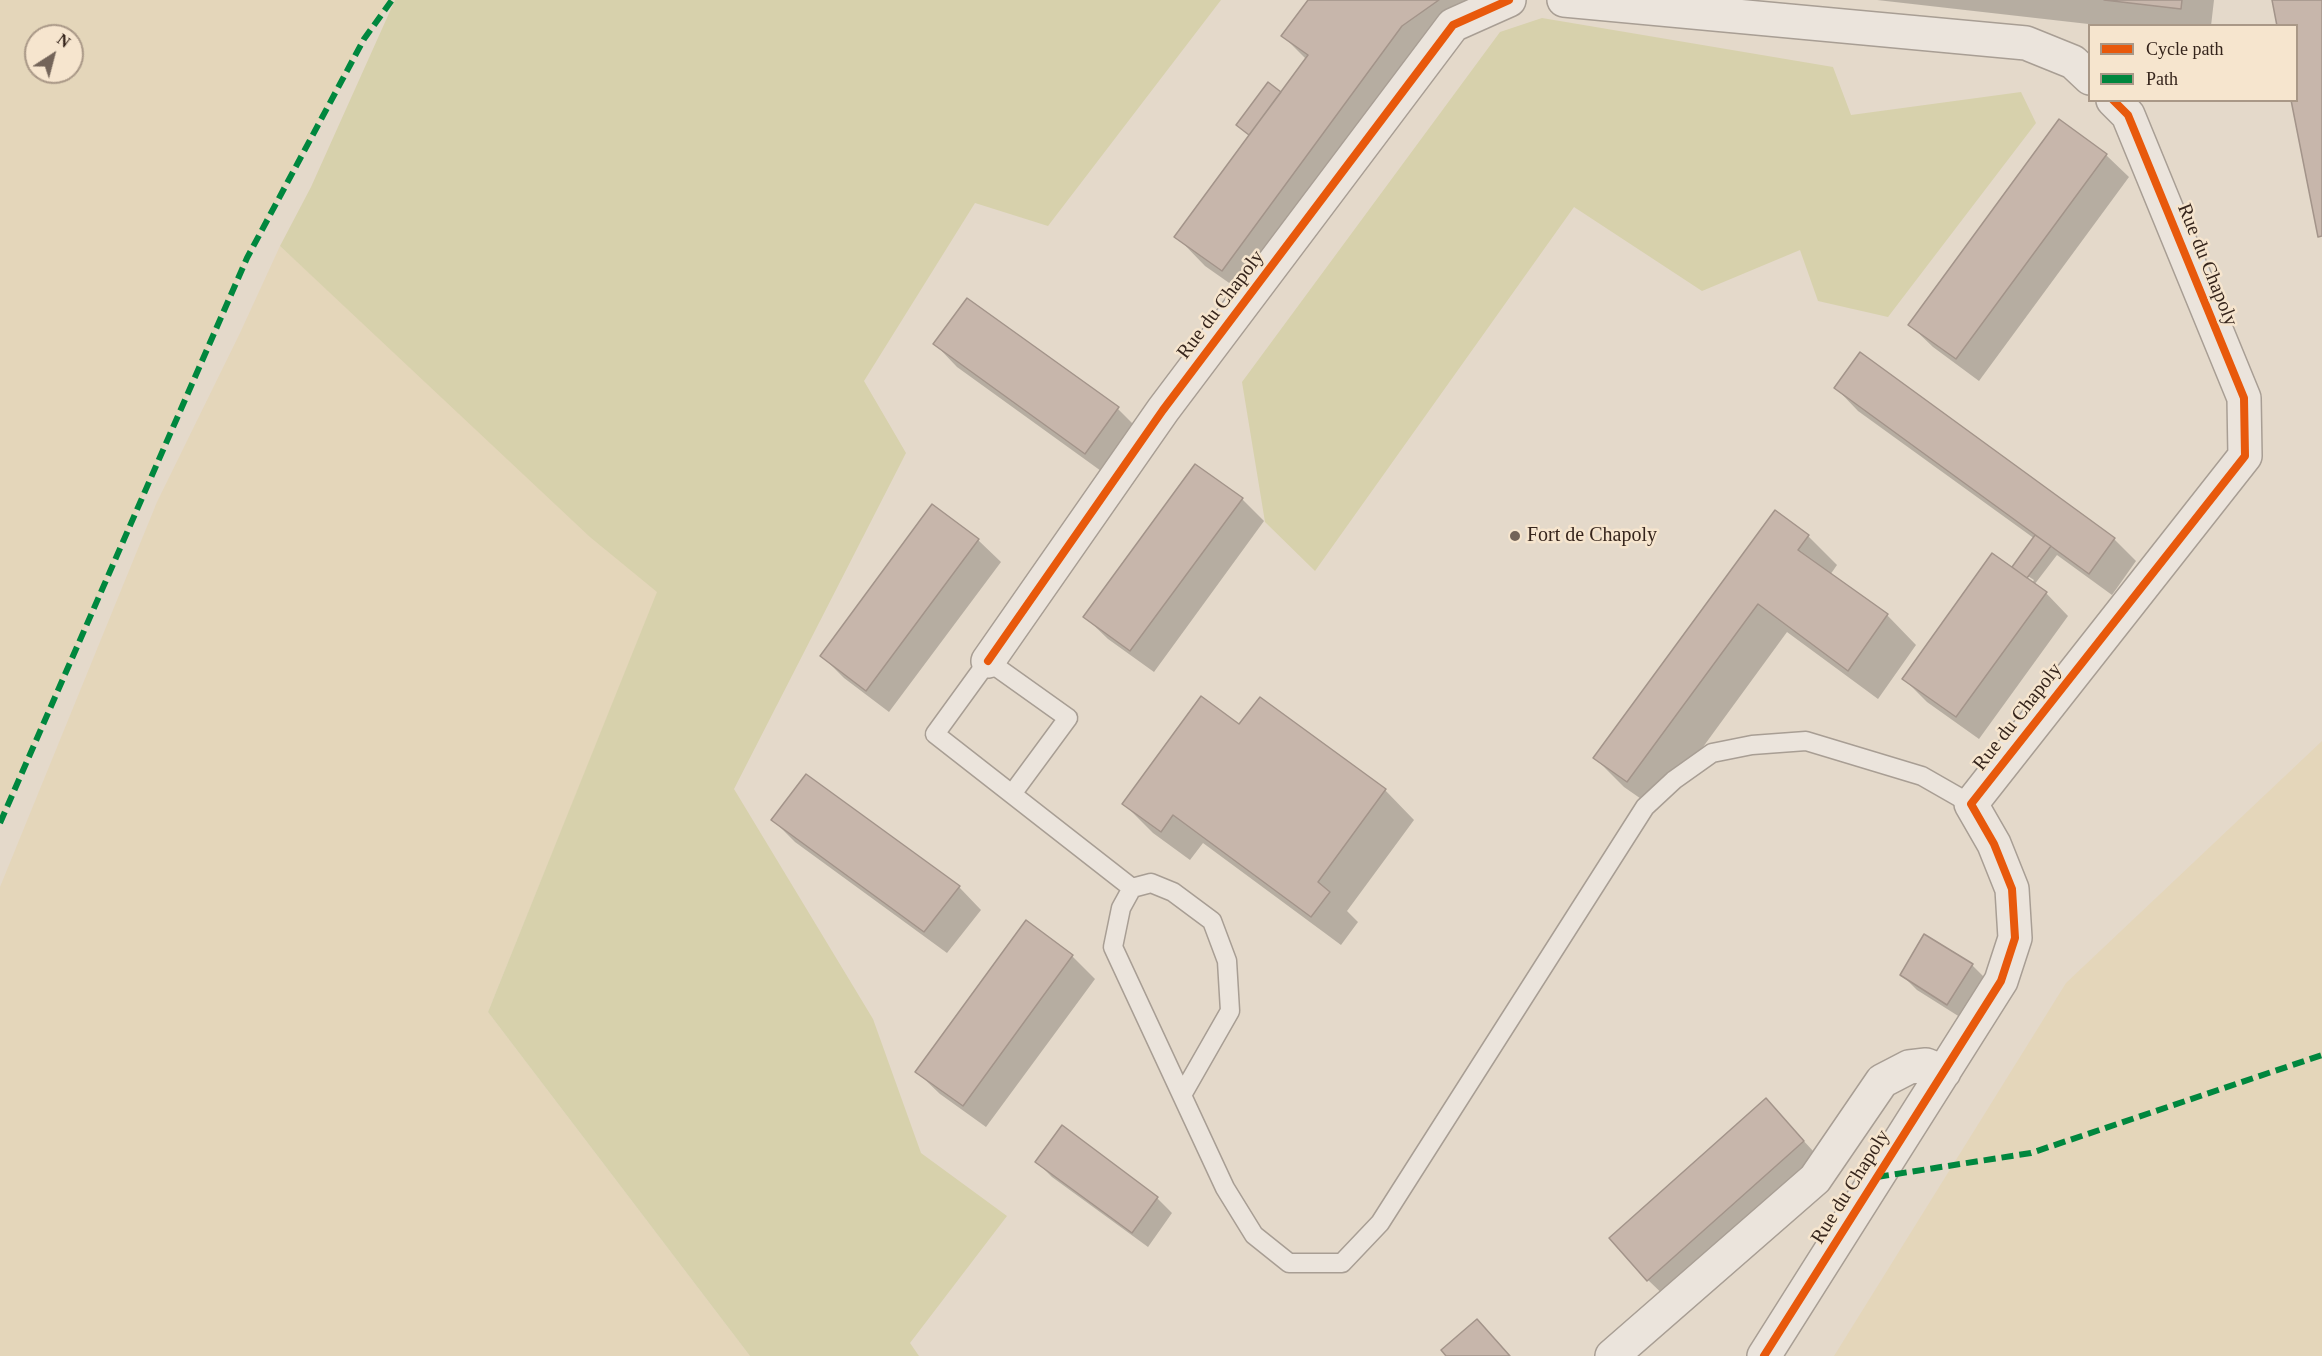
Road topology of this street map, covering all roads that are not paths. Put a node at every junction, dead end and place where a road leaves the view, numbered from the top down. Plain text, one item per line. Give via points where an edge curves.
1 (1509, 0) edge
2 (1564, 0) edge
3 (2088, 76) edge
4 (2116, 102) edge
5 (988, 661) junction
6 (1012, 794) junction
7 (1971, 804) junction
8 (1132, 888) junction
9 (1944, 1072) junction
10 (1182, 1095) junction
11 (1612, 1356) edge
12 (1764, 1356) edge

1 - 5 street, Rue du Chapoly via 1453,25 1162,410
2 - 3 street via 2026,43 2073,62
4 - 7 street, Rue du Chapoly via 2128,115 2244,398 2245,456
5 - 6 lane via 935,734
5 - 6 lane via 1068,718
6 - 8 lane
7 - 9 street, Rue du Chapoly via 1994,844 2012,889 2015,938 2001,981
7 - 10 lane via 1922,776 1806,741 1712,753 1674,780 1645,807 1380,1223 1342,1263 1289,1263 1254,1234 1225,1188
8 - 10 lane via 1121,908 1113,947
8 - 10 lane via 1151,883 1173,892 1212,921 1227,961 1230,1011
9 - 11 street, Rue du Chapoly via 1926,1065 1909,1067 1882,1081 1815,1179
9 - 12 street, Rue du Chapoly

